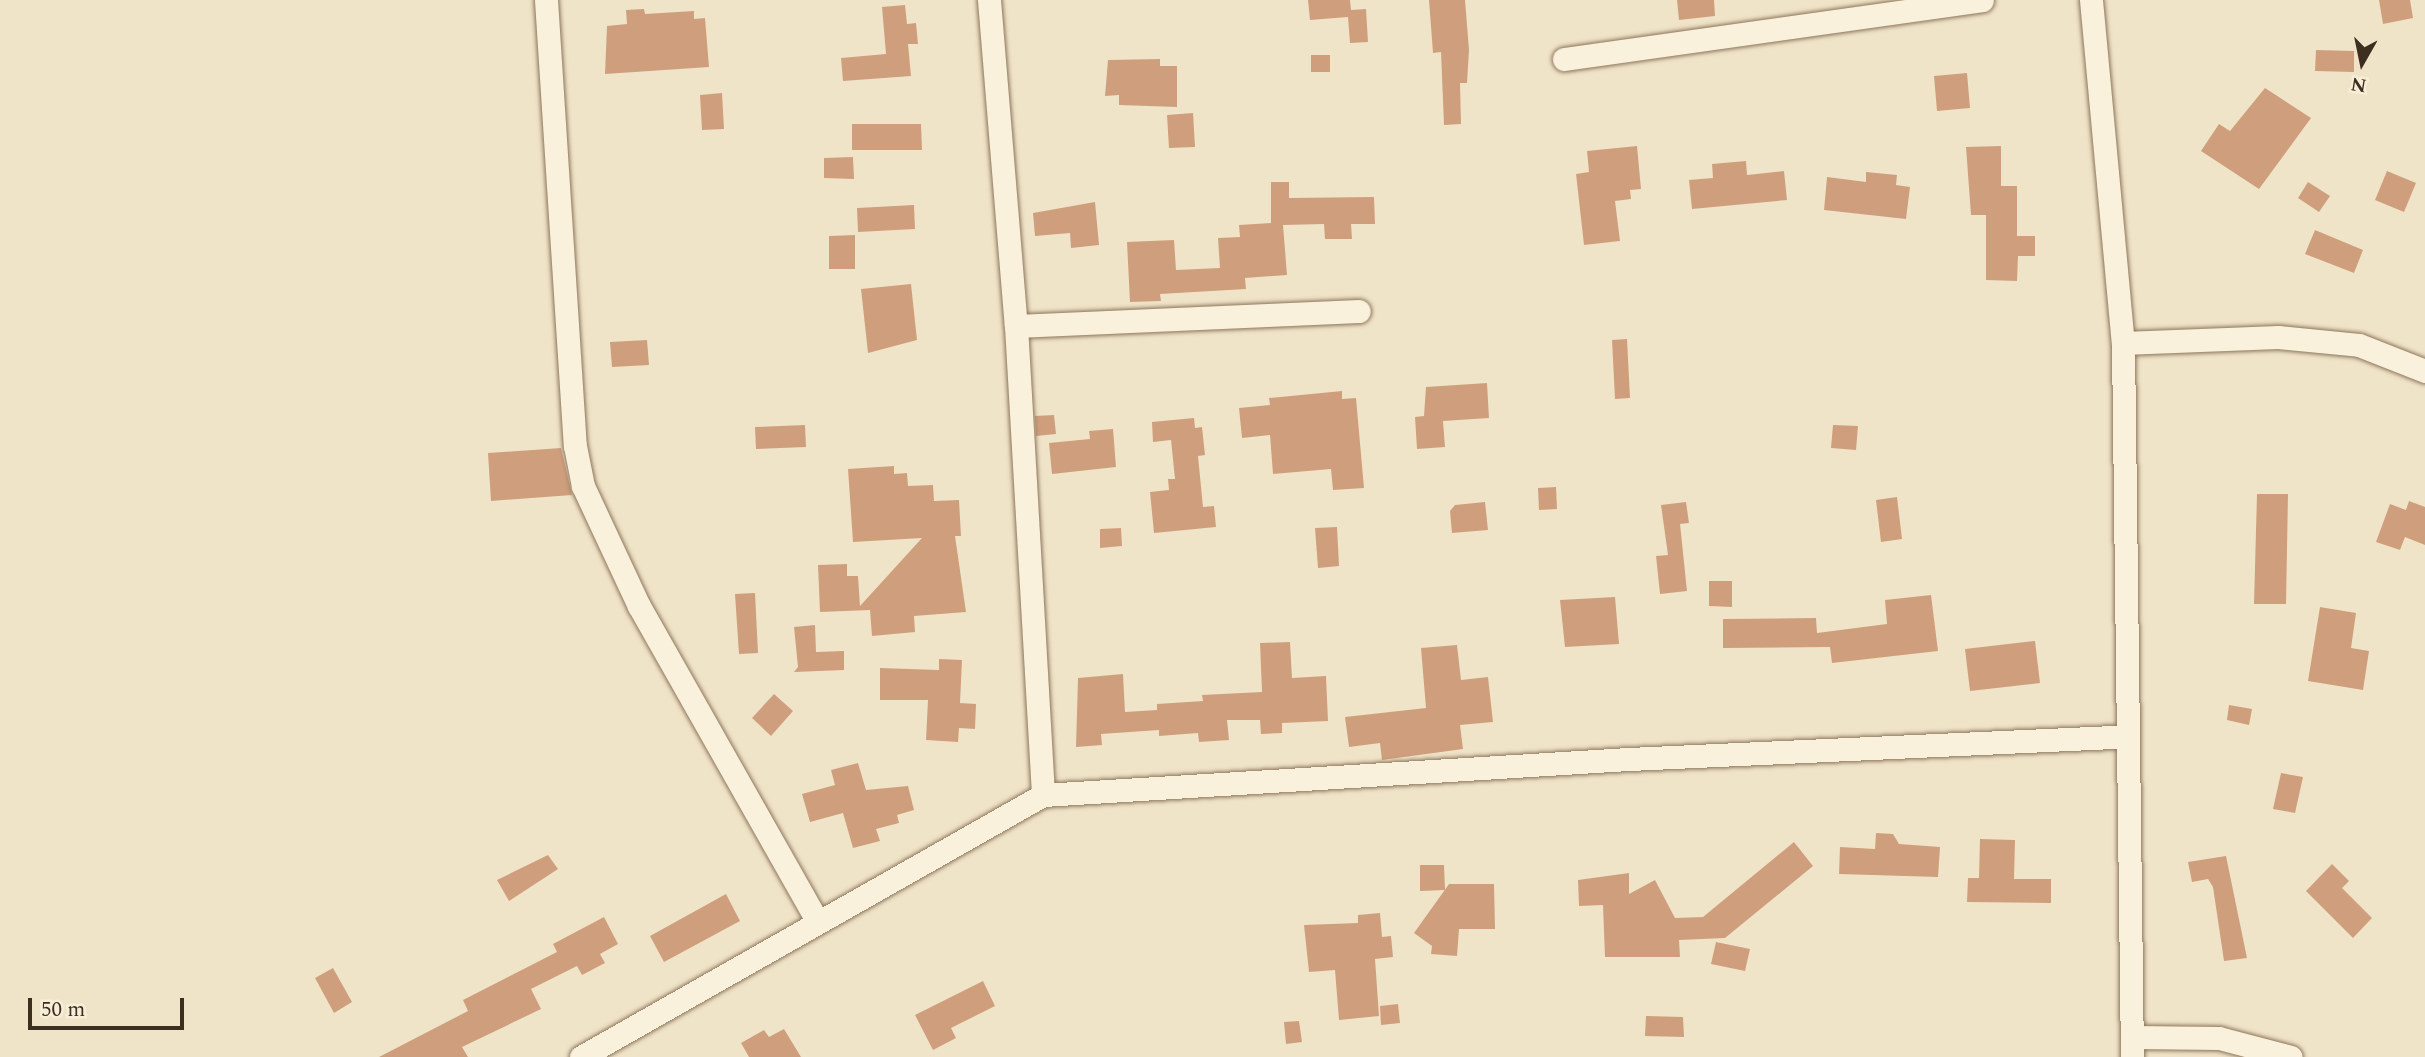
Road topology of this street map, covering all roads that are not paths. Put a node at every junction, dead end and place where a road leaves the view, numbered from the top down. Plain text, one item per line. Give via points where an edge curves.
1 (546, 0) edge
2 (989, 0) edge
3 (1982, 0) edge
4 (2091, 0) edge
5 (1564, 59) dead end
6 (1359, 311) dead end
7 (1016, 326) junction
8 (2123, 342) junction
9 (2425, 370) edge
10 (2126, 736) junction
11 (1043, 796) junction
12 (818, 922) junction
13 (2132, 1047) edge
14 (581, 1057) edge
15 (2291, 1057) edge

1 - 12 street via 575,446 583,486 639,606
2 - 7 street
3 - 5 street
4 - 8 street
6 - 7 street
7 - 11 street
8 - 9 street via 2278,337 2358,345
8 - 10 street
10 - 11 street via 1629,758
10 - 13 street
11 - 12 street
12 - 14 street
13 - 15 street via 2219,1038

